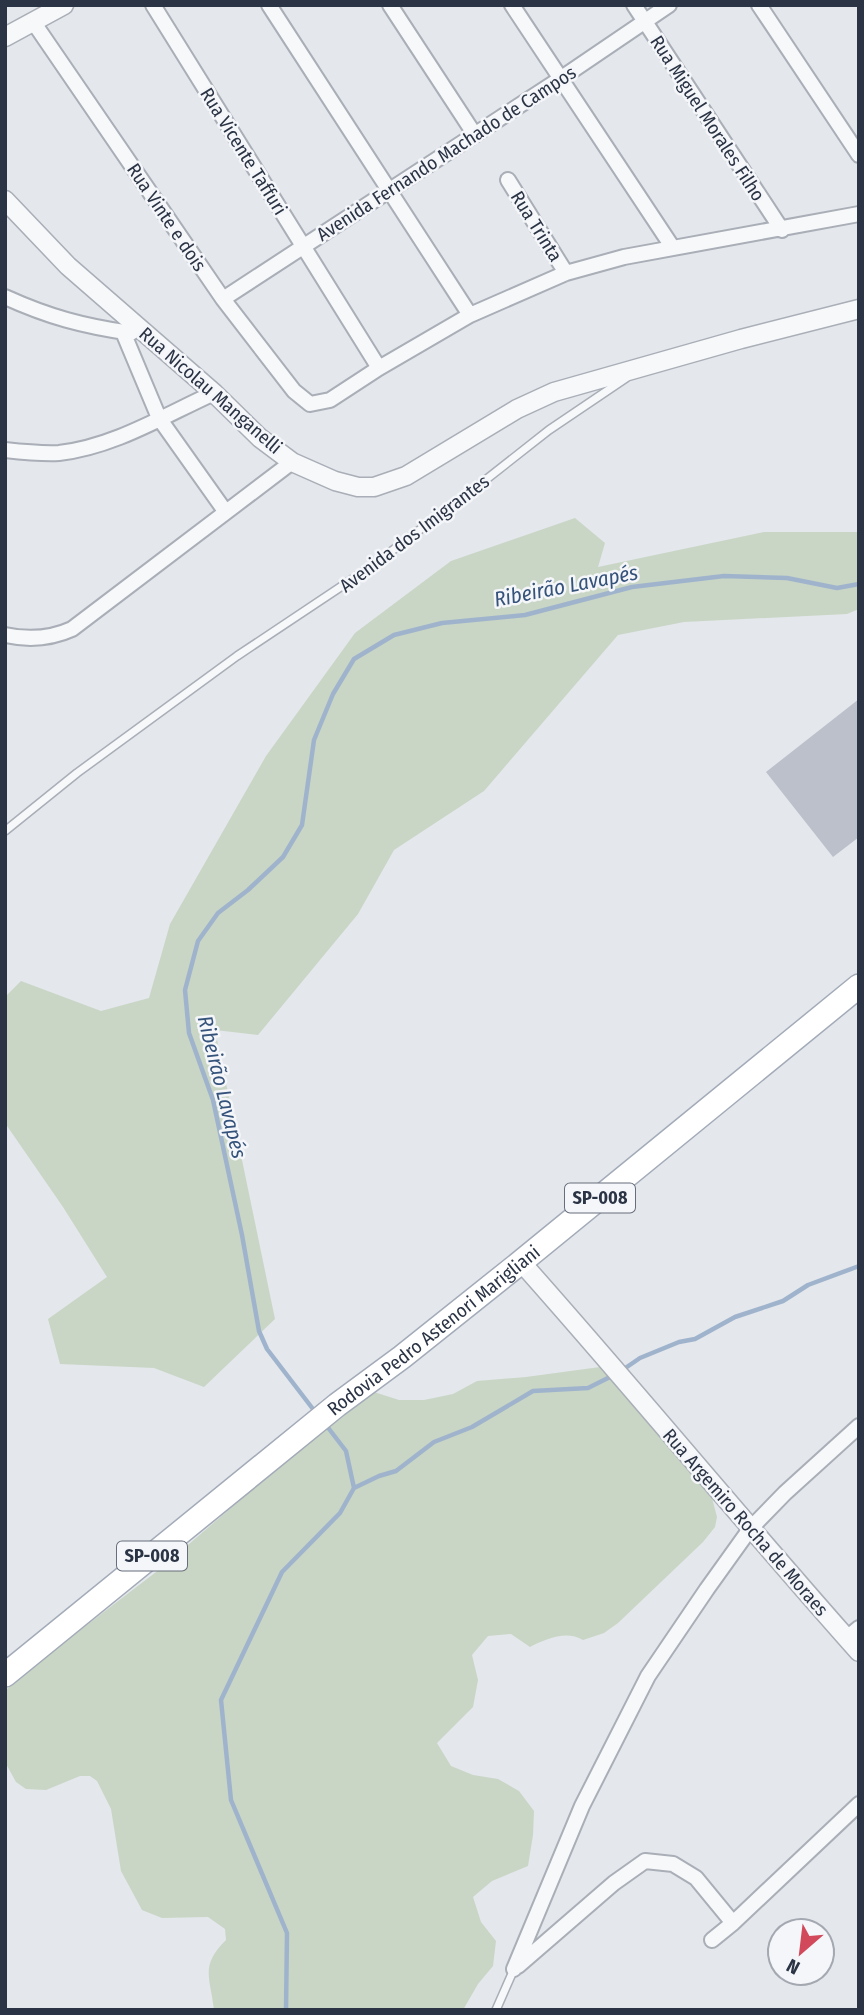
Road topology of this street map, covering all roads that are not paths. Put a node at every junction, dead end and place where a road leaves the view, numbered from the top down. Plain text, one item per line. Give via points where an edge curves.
1 (64, 5) edge
2 (153, 5) edge
3 (269, 5) edge
4 (390, 5) edge
5 (512, 5) edge
6 (634, 5) edge
7 (669, 5) edge
8 (759, 5) edge
9 (645, 22) junction
10 (34, 23) junction
11 (5, 37) edge
12 (560, 79) junction
13 (475, 135) junction
14 (859, 155) edge
15 (508, 180) dead end
16 (389, 190) junction
17 (5, 200) edge
18 (859, 214) edge
19 (782, 230) junction
20 (304, 246) junction
21 (673, 248) junction
22 (566, 273) junction
23 (5, 297) edge
24 (223, 299) junction
25 (859, 309) edge
26 (470, 315) junction
27 (123, 331) junction
28 (148, 335) junction
29 (642, 367) junction
30 (379, 368) junction
31 (214, 393) junction
32 (159, 418) junction
33 (5, 450) edge
34 (292, 462) junction
35 (225, 512) junction
36 (5, 635) edge
37 (5, 831) edge
38 (859, 986) edge
39 (521, 1262) junction
40 (859, 1426) edge
41 (750, 1529) junction
42 (855, 1639) edge
43 (5, 1675) edge
44 (859, 1804) edge
45 (733, 1923) junction
46 (712, 1940) dead end
47 (514, 1969) junction
48 (496, 2010) edge

1 - 10 street
2 - 20 street, Rua Vicente Taffuri
3 - 16 street
4 - 13 street
5 - 12 street
6 - 9 street, Rua Miguel Morales Filho
7 - 9 street, Avenida Fernando Machado de Campos
8 - 14 street
9 - 12 street, Avenida Fernando Machado de Campos
9 - 19 street, Rua Miguel Morales Filho
10 - 11 street
10 - 24 street, Rua Vinte e dois
12 - 13 street, Avenida Fernando Machado de Campos
12 - 21 street
13 - 16 street, Avenida Fernando Machado de Campos
15 - 22 street, Rua Trinta
16 - 20 street, Avenida Fernando Machado de Campos
16 - 26 street
17 - 28 street, Rua Nicolau Manganelli via 68,266
18 - 19 street
19 - 21 street
20 - 24 street, Avenida Fernando Machado de Campos
20 - 30 street, Rua Vicente Taffuri
21 - 22 street
22 - 26 street
23 - 27 street via 42,314
24 - 30 street, Rua Vinte e dois via 294,391 310,404 330,400
25 - 29 street, Avenida dos Imigrantes
26 - 30 street
27 - 28 street
27 - 32 street
28 - 31 street, Rua Nicolau Manganelli
29 - 34 street, Rua Nicolau Manganelli via 554,392 425,466 374,487 335,481
29 - 37 lane, Avenida dos Imigrantes via 549,430 369,568 237,656
31 - 32 street
31 - 34 street, Rua Nicolau Manganelli
32 - 33 street via 127,434 60,453
32 - 35 street
34 - 35 street
35 - 36 street via 72,629 40,639
38 - 39 main road, Rodovia Pedro Astenori Marigliani / SP-008
39 - 41 street, Rua Argemiro Rocha de Moraes
39 - 43 main road, Rodovia Pedro Astenori Marigliani / SP-008
40 - 41 street
41 - 42 street, Rua Argemiro Rocha de Moraes
41 - 47 street via 648,1676 582,1806
44 - 45 street
45 - 46 street
45 - 47 street via 696,1878 673,1864 645,1861
47 - 48 lane

